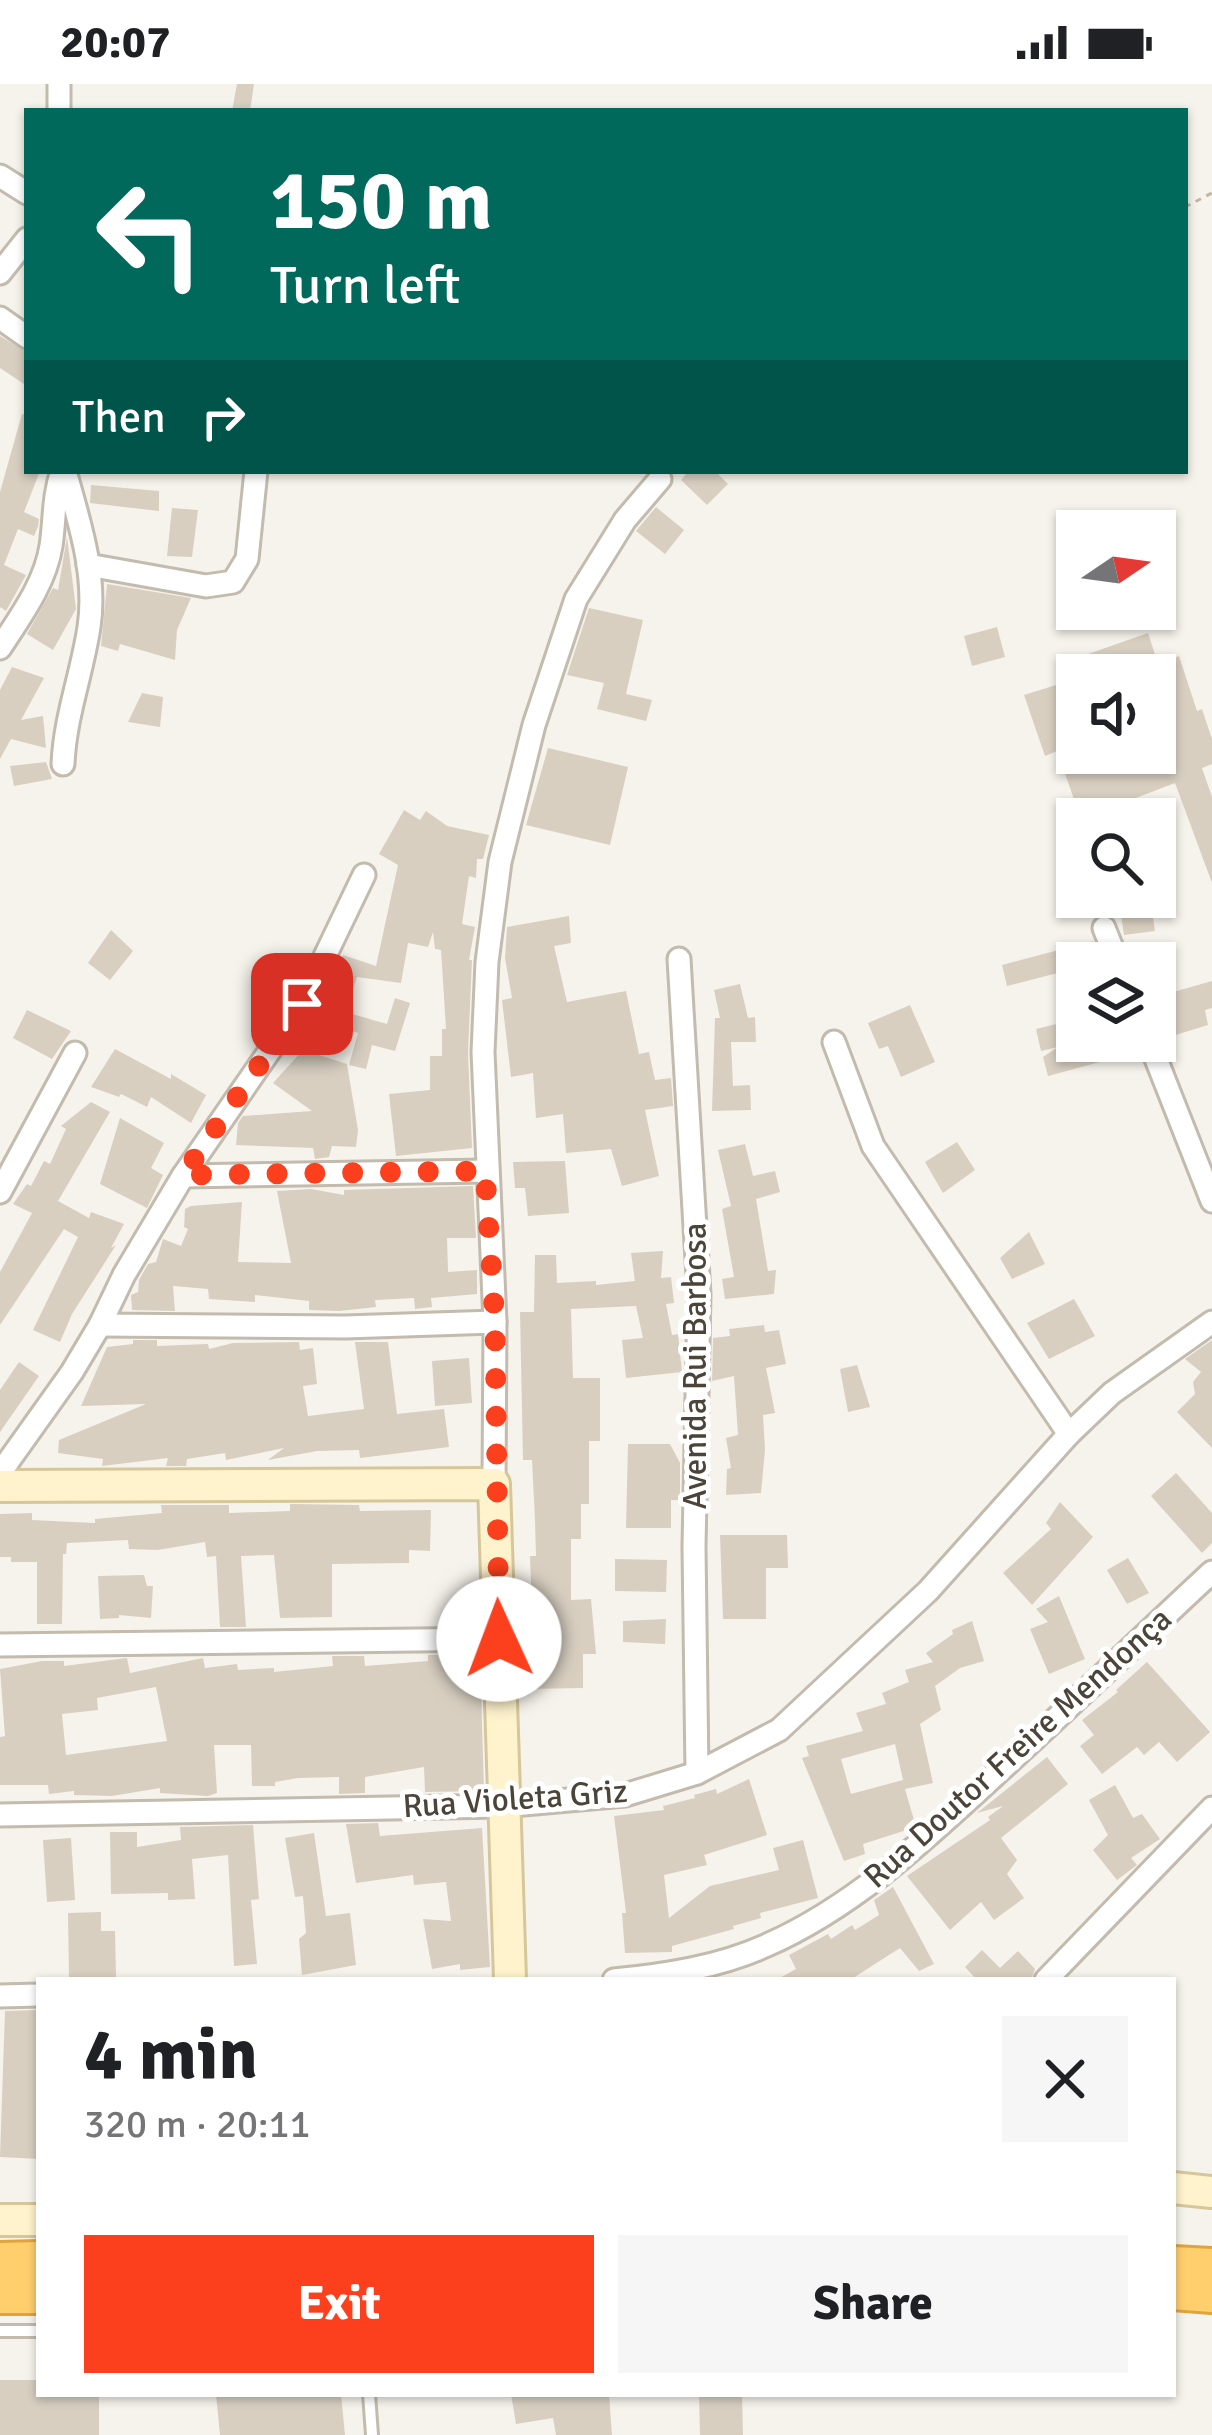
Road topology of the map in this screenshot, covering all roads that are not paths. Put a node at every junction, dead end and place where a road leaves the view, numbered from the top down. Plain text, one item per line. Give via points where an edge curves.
1 (24, 243) edge
2 (0, 273) edge
3 (62, 474) edge
4 (64, 474) edge
5 (256, 474) edge
6 (660, 478) dead end
7 (88, 565) junction
8 (0, 648) edge
9 (63, 764) dead end
10 (364, 875) dead end
11 (1104, 928) dead end
12 (1110, 942) edge
13 (679, 959) dead end
14 (834, 1042) dead end
15 (75, 1053) dead end
16 (1157, 1062) edge
17 (485, 1171) junction
18 (183, 1175) junction
19 (0, 1192) edge
20 (1212, 1201) edge
21 (495, 1322) junction
22 (1212, 1322) edge
23 (100, 1325) junction
24 (1069, 1434) junction
25 (0, 1473) edge
26 (494, 1484) junction
27 (0, 1486) edge
28 (1212, 1571) edge
29 (499, 1639) junction
30 (0, 1646) edge
31 (697, 1773) junction
32 (502, 1806) junction
33 (1212, 1808) edge
34 (0, 1815) edge
35 (509, 1977) edge
36 (632, 1977) edge
37 (1049, 1977) edge
38 (36, 1995) edge
39 (0, 1996) edge
40 (1176, 2188) edge
41 (1212, 2192) edge
42 (0, 2220) edge
43 (36, 2220) edge
44 (36, 2260) edge
45 (0, 2261) edge
46 (1176, 2265) edge
47 (1212, 2267) edge
48 (1176, 2291) edge
49 (1212, 2294) edge
50 (0, 2295) edge
51 (36, 2295) edge
52 (0, 2331) edge
53 (36, 2331) edge
54 (369, 2397) edge
55 (372, 2435) edge

1 - 2 street
3 - 8 street via 41,580
4 - 7 street
5 - 7 street via 247,560 233,582 206,586
6 - 17 street via 576,599 512,808 488,962
7 - 9 street via 89,626
10 - 18 street via 302,1004
11 - 12 street
13 - 31 street, Avenida Rui Barbosa via 699,1294
14 - 24 street via 873,1146
15 - 19 street
16 - 20 street
17 - 18 street
17 - 21 street
18 - 23 street
21 - 23 street
21 - 26 street
22 - 24 street, Rua Violeta Griz
23 - 25 street
24 - 31 street, Rua Violeta Griz via 928,1591 816,1698 757,1745
26 - 27 main road
26 - 29 main road
28 - 36 street, Rua Doutor Freire Mendonça via 868,1885 763,1947
29 - 30 street
29 - 32 main road
31 - 32 street, Rua Violeta Griz via 626,1795
32 - 34 street, Rua Violeta Griz
32 - 35 main road
33 - 37 street
38 - 39 street
40 - 41 main road
42 - 43 main road
44 - 45 highway
46 - 47 highway
48 - 49 highway
50 - 51 highway
52 - 53 lane
54 - 55 lane

